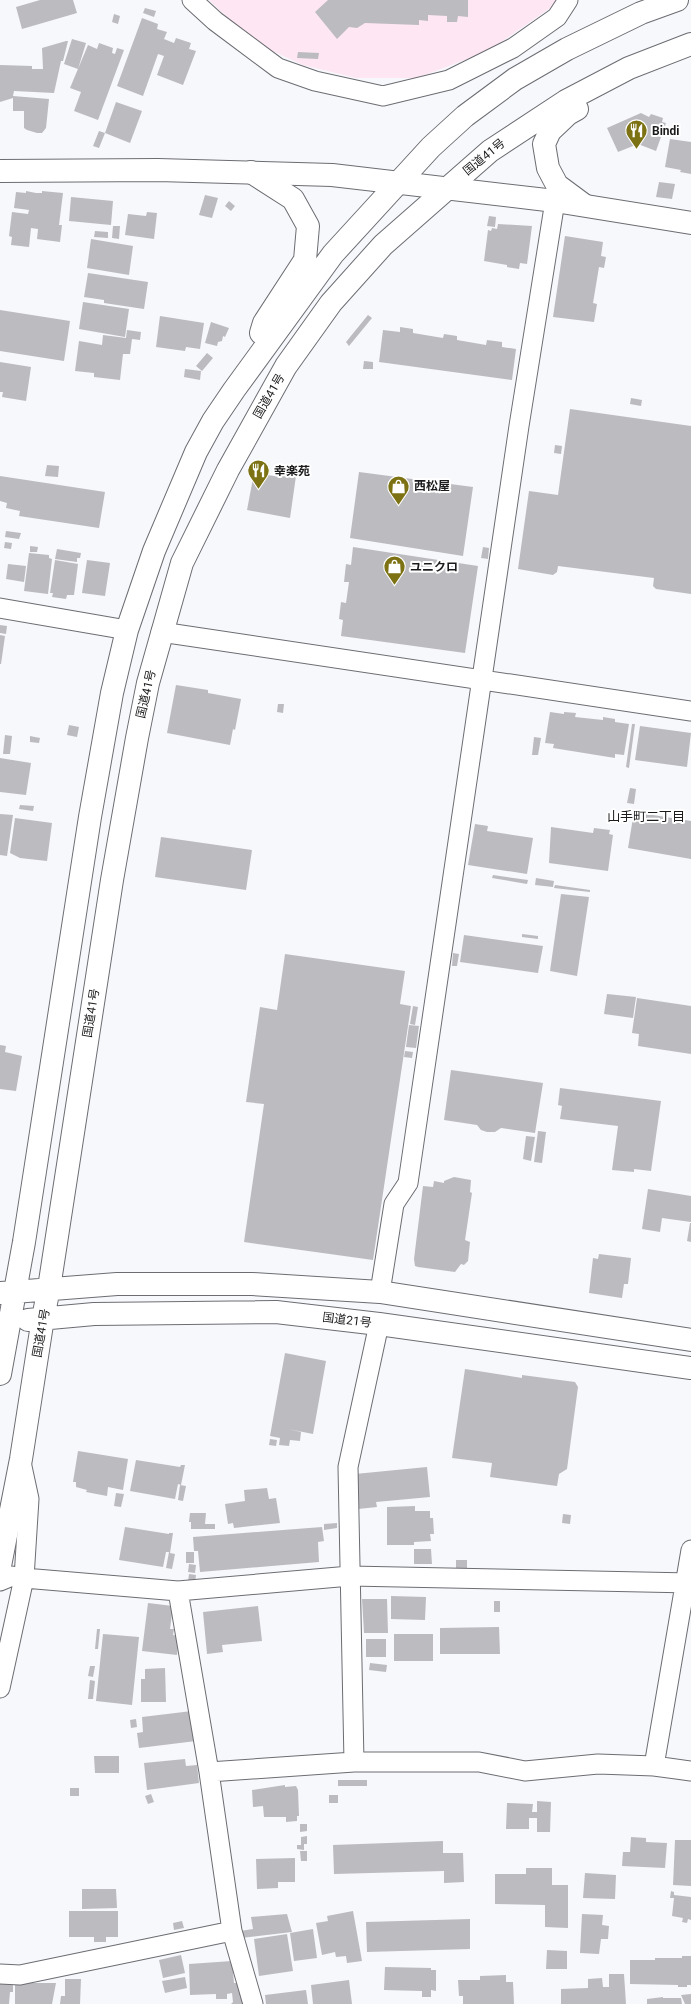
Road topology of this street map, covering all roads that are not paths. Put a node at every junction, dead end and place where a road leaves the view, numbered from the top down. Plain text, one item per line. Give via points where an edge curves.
1 (192, 0) edge
2 (568, 0) edge
3 (677, 0) edge
4 (691, 44) edge
5 (650, 60) junction
6 (0, 170) edge
7 (250, 172) junction
8 (398, 183) junction
9 (448, 188) junction
10 (555, 201) junction
11 (584, 205) junction
12 (691, 223) edge
13 (254, 361) junction
14 (0, 608) edge
15 (127, 630) junction
16 (162, 632) junction
17 (482, 679) junction
18 (691, 711) edge
19 (49, 1288) junction
20 (8, 1292) edge
21 (380, 1292) junction
22 (42, 1318) junction
23 (5, 1323) edge
24 (379, 1324) junction
25 (691, 1340) edge
26 (691, 1368) edge
27 (0, 1374) edge
28 (20, 1459) junction
29 (691, 1550) edge
30 (0, 1566) edge
31 (350, 1576) junction
32 (24, 1578) junction
33 (0, 1581) edge
34 (689, 1583) edge
35 (178, 1591) junction
36 (0, 1688) edge
37 (354, 1762) junction
38 (654, 1766) junction
39 (691, 1771) edge
40 (208, 1772) junction
41 (232, 1931) junction
42 (0, 1974) edge
43 (254, 2004) edge

1 - 2 street via 215,21 278,68 314,81 383,96 449,80 513,48 558,17
3 - 8 main road via 567,49 515,79 465,116
4 - 5 main road, 国道41号
5 - 9 main road, 国道41号 via 629,68 566,101 490,151
5 - 11 main road via 637,74 568,114 550,131 544,144 548,168 558,185
6 - 7 main road
7 - 8 main road via 332,175
7 - 13 main road via 293,199 308,226 305,260 264,324
8 - 9 main road
8 - 13 main road via 333,254
9 - 10 main road
9 - 16 main road, 国道41号 via 383,245 331,303 286,366 234,458 182,563
10 - 11 main road
10 - 17 street
11 - 12 main road
13 - 15 main road via 213,421 196,452 154,550
14 - 15 street
15 - 20 main road via 112,694
16 - 17 street
16 - 19 main road, 国道41号 via 137,738 112,880
17 - 18 street
17 - 21 street via 408,1183 394,1204
19 - 20 main road
19 - 21 main road via 118,1284 252,1284
19 - 22 main road, 国道41号
20 - 23 main road
21 - 25 main road
22 - 23 main road, 国道21号
22 - 24 main road, 国道21号 via 162,1312 276,1312
22 - 28 main road, 国道41号
23 - 27 main road
24 - 26 main road, 国道21号
24 - 31 street via 348,1467
28 - 30 main road, 国道41号
28 - 32 street via 29,1498
29 - 34 street
31 - 34 street
31 - 35 street
31 - 37 street
32 - 33 street via 12,1576
32 - 35 street
32 - 36 street
34 - 38 street
35 - 40 street
37 - 38 street via 479,1762 525,1771 598,1764
37 - 40 street
38 - 39 street
40 - 41 street
41 - 42 street via 20,1975
41 - 43 street

